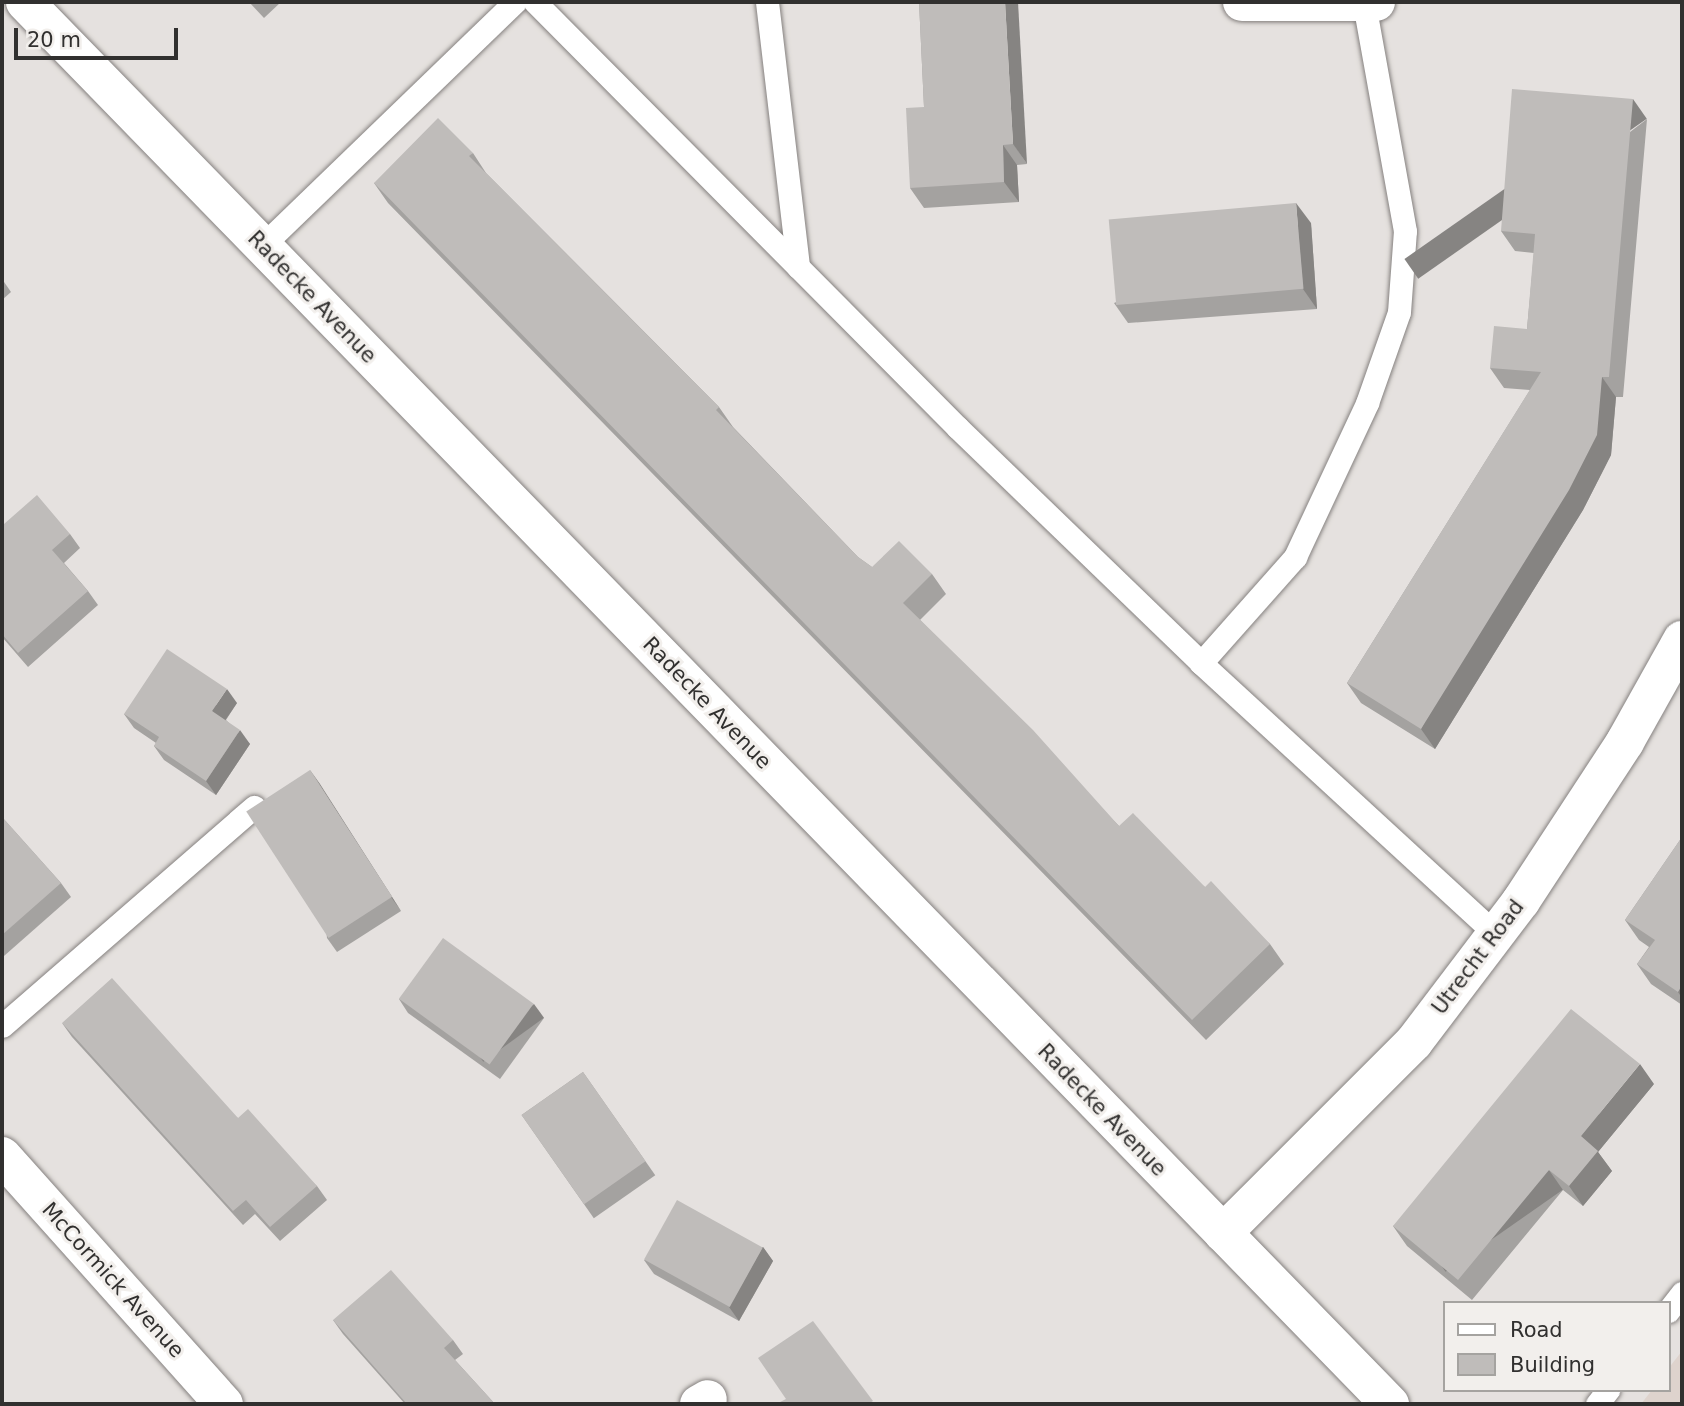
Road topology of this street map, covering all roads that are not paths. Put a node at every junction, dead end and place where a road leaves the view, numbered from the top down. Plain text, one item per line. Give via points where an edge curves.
1 (25, 2) edge
2 (514, 2) edge
3 (535, 2) edge
4 (767, 2) edge
5 (1242, 2) edge
6 (1368, 2) edge
7 (262, 246) junction
8 (798, 267) junction
9 (1682, 640) edge
10 (1201, 663) junction
11 (254, 807) edge
12 (1496, 934) junction
13 (2, 1026) edge
14 (2, 1156) edge
15 (1223, 1233) junction
16 (1682, 1293) edge
17 (1670, 1308) edge
18 (224, 1404) edge
19 (1390, 1404) edge

1 - 7 street, Radecke Avenue
2 - 7 lane
3 - 8 lane
4 - 8 lane
5 - 6 street
6 - 10 lane via 1405,231 1399,312 1367,403 1295,558
7 - 15 street, Radecke Avenue
8 - 10 lane
9 - 12 street, Utrecht Road via 1625,742
10 - 12 lane
11 - 13 lane
12 - 15 street, Utrecht Road via 1414,1042
14 - 18 street, McCormick Avenue
15 - 19 street, Radecke Avenue
16 - 17 lane

